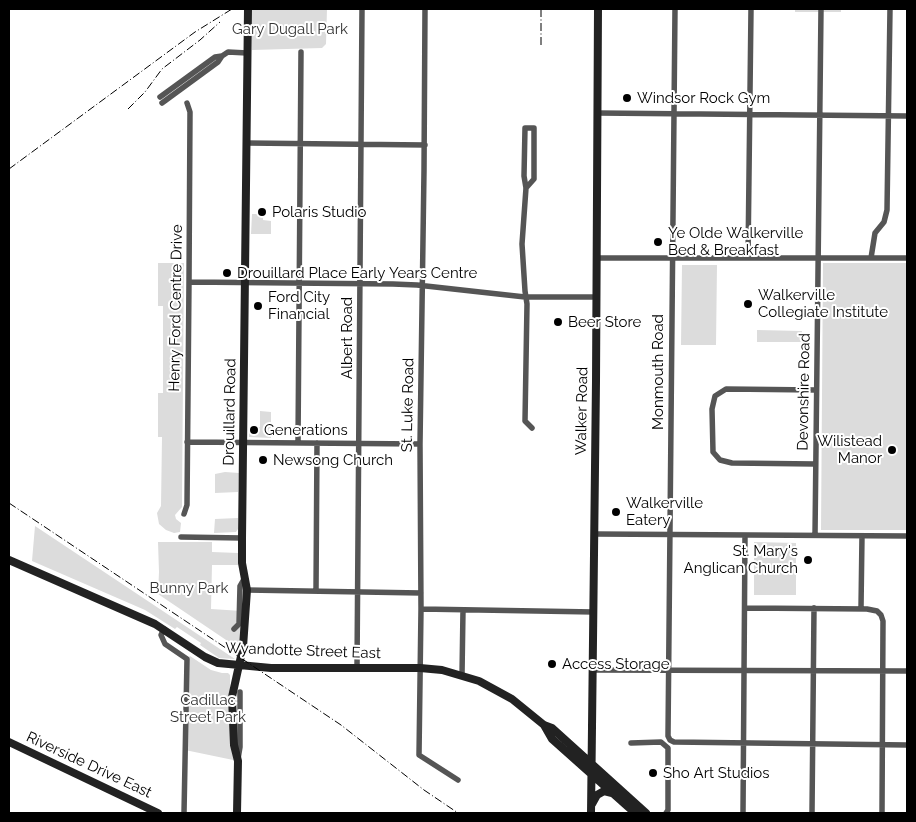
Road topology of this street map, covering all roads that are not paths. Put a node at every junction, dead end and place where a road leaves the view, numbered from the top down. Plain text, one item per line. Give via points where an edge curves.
1 (248, 9) edge
2 (362, 9) edge
3 (425, 9) edge
4 (598, 9) edge
5 (675, 9) edge
6 (751, 9) edge
7 (821, 9) edge
8 (890, 9) edge
9 (301, 52) dead end
10 (247, 53) junction
11 (161, 100) dead end
12 (187, 103) dead end
13 (597, 114) junction
14 (674, 114) junction
15 (750, 115) junction
16 (819, 115) junction
17 (888, 115) junction
18 (907, 116) edge
19 (247, 143) junction
20 (301, 144) junction
21 (362, 145) junction
22 (425, 145) junction
23 (526, 188) junction
24 (596, 258) junction
25 (672, 258) junction
26 (748, 258) junction
27 (817, 258) junction
28 (871, 258) junction
29 (907, 258) edge
30 (189, 282) junction
31 (245, 283) junction
32 (300, 284) junction
33 (360, 285) junction
34 (423, 287) junction
35 (525, 297) junction
36 (597, 297) junction
37 (816, 390) junction
38 (532, 428) dead end
39 (187, 442) junction
40 (243, 443) junction
41 (298, 443) junction
42 (317, 443) junction
43 (359, 443) junction
44 (420, 444) junction
45 (815, 464) junction
46 (184, 514) dead end
47 (595, 534) junction
48 (670, 535) junction
49 (745, 535) junction
50 (815, 535) junction
51 (862, 536) junction
52 (907, 536) edge
53 (181, 537) dead end
54 (242, 538) junction
55 (9, 560) edge
56 (244, 579) junction
57 (246, 590) junction
58 (316, 591) junction
59 (357, 593) junction
60 (421, 593) junction
61 (744, 608) junction
62 (814, 608) junction
63 (861, 608) junction
64 (421, 609) junction
65 (463, 610) junction
66 (594, 612) junction
67 (234, 628) dead end
68 (164, 630) junction
69 (240, 666) junction
70 (357, 667) junction
71 (420, 668) junction
72 (593, 670) junction
73 (669, 670) junction
74 (744, 670) junction
75 (883, 671) junction
76 (907, 671) edge
77 (813, 672) junction
78 (462, 674) junction
79 (240, 692) dead end
80 (544, 725) junction
81 (592, 738) junction
82 (9, 742) edge
83 (631, 742) dead end
84 (744, 743) junction
85 (812, 744) junction
86 (571, 745) junction
87 (882, 745) junction
88 (907, 745) edge
89 (238, 761) junction
90 (592, 764) junction
91 (592, 775) junction
92 (458, 780) dead end
93 (612, 793) junction
94 (591, 810) edge
95 (158, 813) edge
96 (184, 813) edge
97 (238, 813) edge
98 (635, 813) edge
99 (646, 813) edge
100 (666, 813) edge
101 (744, 813) edge
102 (812, 813) edge
103 (882, 813) edge

1 - 10 main road, Drouillard Road
2 - 21 street, Albert Road
3 - 22 street, St. Luke Road
4 - 13 main road, Walker Road
5 - 14 street, Monmouth Road
6 - 15 street
7 - 16 street, Devonshire Road
8 - 17 street
9 - 20 street
10 - 11 street via 228,52
10 - 19 main road, Drouillard Road
12 - 30 street, Henry Ford Centre Drive via 190,112
13 - 14 street
13 - 24 main road, Walker Road
14 - 15 street
14 - 25 street, Monmouth Road
15 - 16 street
15 - 26 street
16 - 17 street
16 - 27 street, Devonshire Road
17 - 18 street
17 - 28 street via 888,210 875,233
19 - 20 street
19 - 31 main road, Drouillard Road
20 - 21 street
20 - 32 street
21 - 22 street
21 - 33 street, Albert Road
22 - 34 street, St. Luke Road
23 - 23 street via 524,128 534,128 534,179
23 - 35 street via 522,244
24 - 25 street
24 - 36 main road, Walker Road
25 - 26 street
25 - 48 street, Monmouth Road
26 - 27 street
27 - 28 street
27 - 37 street, Devonshire Road
28 - 29 street
30 - 31 street
30 - 39 street, Henry Ford Centre Drive
31 - 32 street
31 - 40 main road, Drouillard Road
32 - 33 street
32 - 41 street
33 - 34 street
33 - 43 street, Albert Road
34 - 35 street
34 - 44 street, St. Luke Road
35 - 36 street
35 - 38 street via 525,421
36 - 47 main road, Walker Road
37 - 45 street, Devonshire Road
37 - 45 street via 726,389 715,396 712,409 713,452 720,460
39 - 40 street
39 - 46 street, Henry Ford Centre Drive
40 - 41 street
40 - 54 main road, Drouillard Road
41 - 42 street
42 - 43 street
42 - 58 street
43 - 44 street
43 - 59 street, Albert Road
44 - 60 street, St. Luke Road
45 - 50 street, Devonshire Road
47 - 48 street
47 - 66 main road, Walker Road
48 - 49 street
48 - 73 street, Monmouth Road
49 - 50 street
49 - 61 street
50 - 51 street
51 - 52 street
51 - 63 street
53 - 54 street
54 - 56 main road, Drouillard Road
55 - 68 main road, Wyandotte Street East
56 - 57 main road, Drouillard Road
56 - 67 street via 240,586 240,624
57 - 58 street
57 - 69 main road, Drouillard Road
58 - 59 street
59 - 60 street
59 - 70 street, Albert Road
60 - 64 street, St. Luke Road
61 - 62 street
61 - 74 street
62 - 63 street
62 - 77 street
63 - 75 street via 877,611 884,621
64 - 65 street
64 - 71 street, St. Luke Road
65 - 66 street
65 - 78 street
66 - 72 main road, Walker Road
68 - 69 main road, Wyandotte Street East via 218,663
68 - 96 street via 161,635 165,644 187,659
69 - 70 main road, Wyandotte Street East
69 - 89 main road, Drouillard Road via 232,697
70 - 71 main road, Wyandotte Street East
71 - 78 main road, Wyandotte Street East
71 - 92 street, St. Luke Road via 419,755
72 - 73 street
72 - 81 main road, Walker Road
73 - 74 street
73 - 84 street, Monmouth Road via 670,740
74 - 77 street
74 - 84 street
75 - 76 street
75 - 77 street
75 - 87 street
77 - 85 street
78 - 80 main road, Wyandotte Street East via 492,686
79 - 89 street
80 - 86 main road, Wyandotte Street East
80 - 91 main road, Wyandotte Street East via 552,738
81 - 86 main road via 587,746 580,749
81 - 90 main road, Walker Road
82 - 95 main road, Riverside Drive East
83 - 100 street via 661,742 668,748
84 - 85 street
84 - 101 street
85 - 87 street
85 - 102 street
86 - 90 main road, Wyandotte Street East
87 - 88 street
87 - 103 street
89 - 97 main road, Drouillard Road
90 - 91 main road, Walker Road
90 - 99 main road, Wyandotte Street East
91 - 93 main road, Wyandotte Street East
91 - 94 main road, Walker Road
93 - 94 main road via 604,791 597,795
93 - 98 main road, Wyandotte Street East

